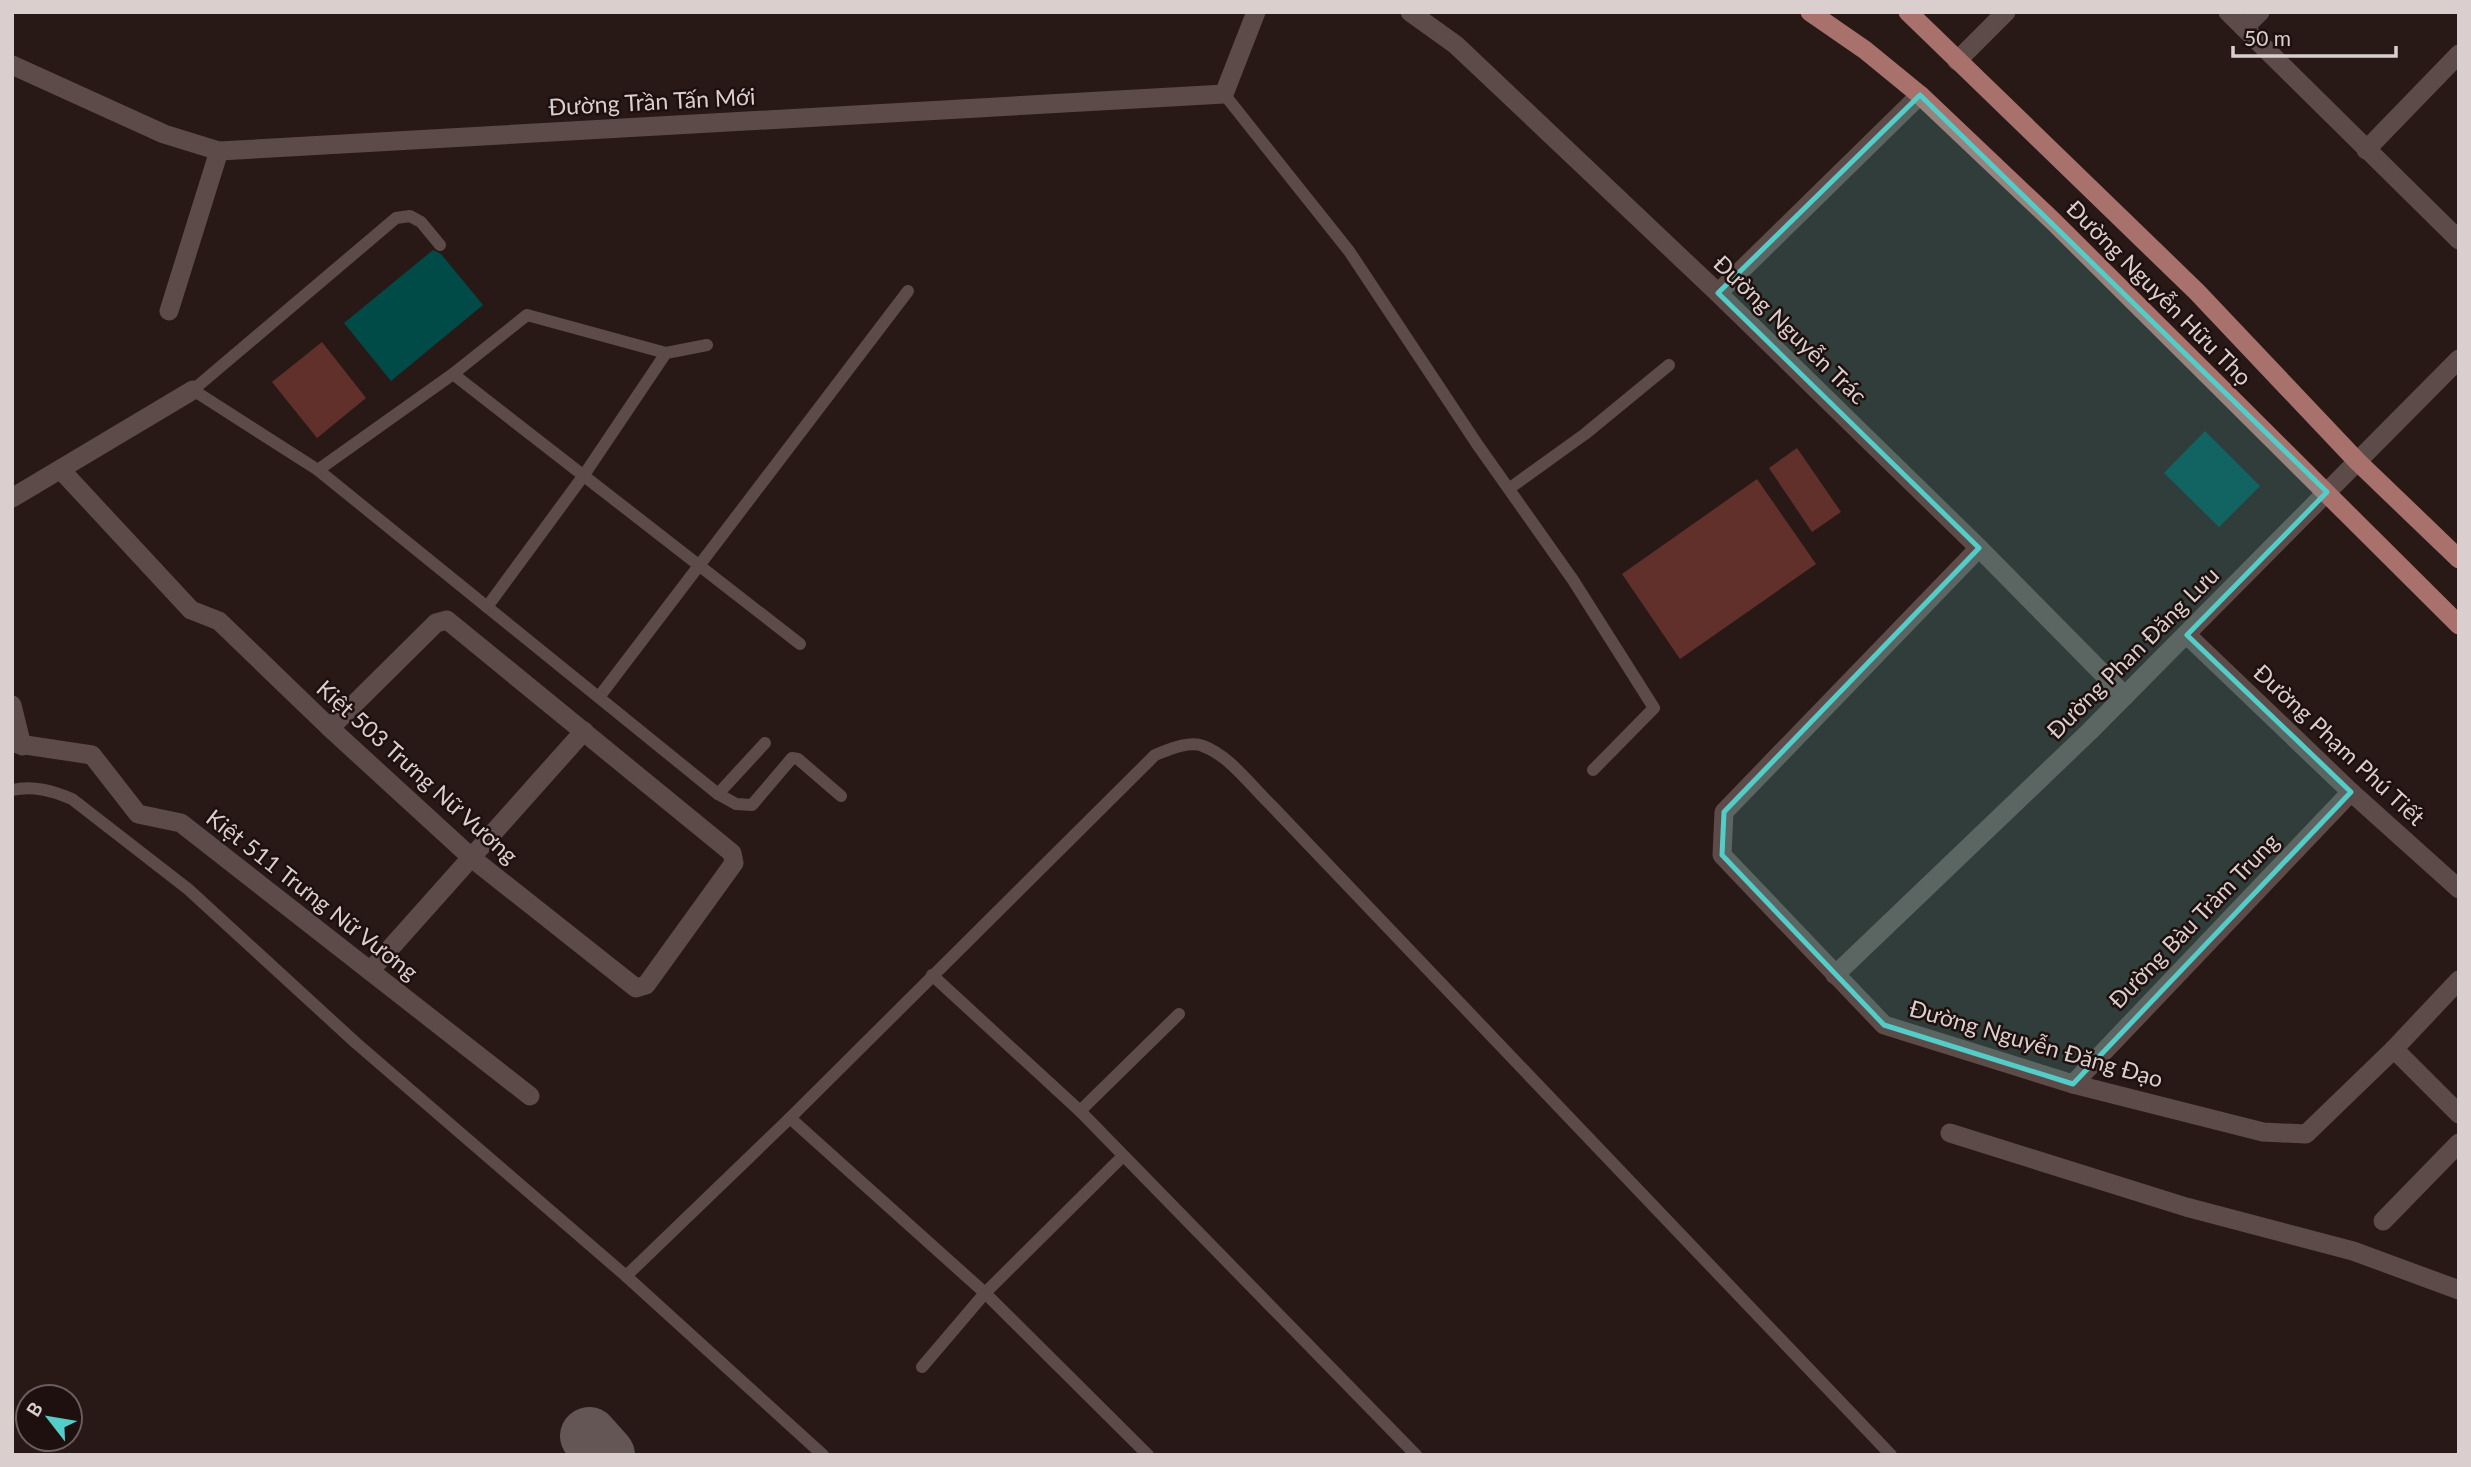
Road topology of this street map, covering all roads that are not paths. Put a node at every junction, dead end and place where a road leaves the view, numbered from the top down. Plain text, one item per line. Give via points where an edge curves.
1 (1256, 12) edge
2 (1410, 12) edge
3 (1810, 12) edge
4 (1908, 12) edge
5 (2006, 12) edge
6 (2228, 12) edge
7 (2260, 12) edge
8 (2244, 28) junction
9 (2459, 54) edge
10 (1956, 61) junction
11 (12, 65) edge
12 (1224, 94) junction
13 (1920, 95) junction
14 (2366, 150) junction
15 (219, 151) junction
16 (2459, 240) edge
17 (440, 245) dead end
18 (908, 291) dead end
19 (1718, 293) junction
20 (169, 311) dead end
21 (707, 345) dead end
22 (666, 353) junction
23 (2459, 359) edge
24 (1669, 365) dead end
25 (453, 374) junction
26 (193, 390) junction
27 (2357, 461) junction
28 (61, 470) junction
29 (318, 470) junction
30 (584, 475) junction
31 (1510, 488) junction
32 (2327, 492) junction
33 (12, 498) edge
34 (1979, 548) junction
35 (2459, 559) edge
36 (700, 564) junction
37 (487, 607) junction
38 (2459, 625) edge
39 (2187, 635) junction
40 (800, 644) dead end
41 (2125, 696) junction
42 (599, 697) junction
43 (12, 705) edge
44 (330, 728) junction
45 (584, 731) junction
46 (765, 743) dead end
47 (17, 744) edge
48 (1593, 770) dead end
49 (12, 790) edge
50 (2351, 792) junction
51 (718, 794) junction
52 (841, 796) dead end
53 (473, 859) junction
54 (2459, 889) edge
55 (370, 971) junction
56 (932, 975) junction
57 (1835, 975) junction
58 (2459, 980) edge
59 (1178, 1014) dead end
60 (2394, 1049) junction
61 (2073, 1084) junction
62 (530, 1096) dead end
63 (1080, 1111) junction
64 (2459, 1114) edge
65 (790, 1118) junction
66 (1950, 1133) dead end
67 (2459, 1143) edge
68 (1123, 1156) junction
69 (2383, 1221) dead end
70 (626, 1276) junction
71 (2459, 1290) edge
72 (985, 1293) junction
73 (922, 1367) dead end
74 (823, 1455) edge
75 (1148, 1455) edge
76 (1416, 1455) edge
77 (1891, 1455) edge

1 - 12 street
2 - 19 street, Đường Nguyễn Trác via 1456,45
3 - 13 main road, Đường Nguyễn Hữu Thọ
4 - 10 main road, Đường Nguyễn Hữu Thọ
5 - 10 street
6 - 8 street
7 - 8 street
8 - 14 street
9 - 14 street
10 - 27 main road, Đường Nguyễn Hữu Thọ via 2197,292
11 - 15 street, Đường Trần Tấn Mới via 164,134
12 - 15 street, Đường Trần Tấn Mới
12 - 31 lane via 1349,251
13 - 19 street
13 - 32 main road, Đường Nguyễn Hữu Thọ
14 - 16 street
15 - 20 street
17 - 26 lane via 421,222 410,216 396,218
18 - 36 lane
19 - 34 street, Đường Nguyễn Trác
21 - 22 lane
22 - 25 lane via 527,315
22 - 30 lane
23 - 27 street, Đường Phan Đăng Lưu
24 - 31 lane via 1586,434
25 - 29 lane
25 - 30 lane
26 - 28 street
26 - 29 lane
27 - 32 street, Đường Phan Đăng Lưu
27 - 35 main road, Đường Nguyễn Hữu Thọ
28 - 33 street
28 - 44 street, Kiệt 503 Trưng Nữ Vương via 191,610 219,621
29 - 37 lane
30 - 36 lane
30 - 37 lane
31 - 48 lane via 1654,708
32 - 38 main road, Đường Nguyễn Hữu Thọ
32 - 39 street, Đường Phan Đăng Lưu
34 - 41 street, Đường Nguyễn Trác
34 - 57 street, Đường Nguyễn Đăng Đạo via 1724,812 1722,855
36 - 40 lane
36 - 42 lane
37 - 42 lane
39 - 41 street, Đường Phan Đăng Lưu
39 - 50 street, Đường Phạm Phú Tiết
41 - 57 street, Đường Phan Đăng Lưu
42 - 51 lane
43 - 47 street
44 - 45 street via 436,623 447,620
44 - 53 street, Kiệt 503 Trưng Nữ Vương
45 - 53 street
45 - 53 street, Kiệt 503 Trưng Nữ Vương via 732,853 734,863 642,989
46 - 51 lane
47 - 55 street, Kiệt 511 Trưng Nữ Vương via 92,755 138,814 181,823
49 - 70 lane via 41,790 72,799 188,889 427,1106
50 - 54 street, Đường Phạm Phú Tiết
50 - 61 street, Đường Bàu Tràm Trung
51 - 52 lane via 736,804 752,805 792,758
53 - 55 street
55 - 62 street, Kiệt 511 Trưng Nữ Vương
56 - 63 lane
56 - 65 lane
56 - 77 lane via 1155,755 1202,745 1226,761 1270,805
57 - 61 street, Đường Nguyễn Đăng Đạo via 1884,1025
58 - 60 street, Đường Nguyễn Đăng Đạo
59 - 63 lane
60 - 61 street, Đường Nguyễn Đăng Đạo via 2306,1134 2263,1132
60 - 64 street
63 - 68 lane
65 - 70 lane
65 - 72 lane
66 - 71 street via 2186,1207 2353,1251
67 - 69 street
68 - 72 lane
68 - 76 lane
70 - 74 lane
72 - 73 lane
72 - 75 lane

